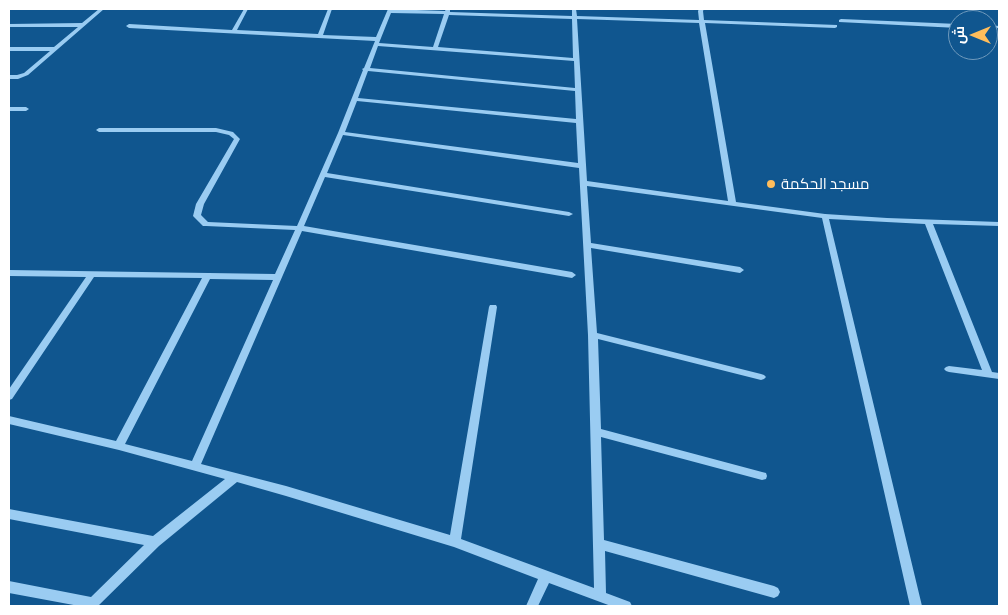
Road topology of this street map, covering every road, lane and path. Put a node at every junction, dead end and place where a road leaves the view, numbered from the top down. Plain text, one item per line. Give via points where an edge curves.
1 (102, 9) edge
2 (246, 9) edge
3 (330, 9) edge
4 (701, 9) edge
5 (995, 9) edge
6 (999, 9) edge
7 (389, 10) edge
8 (447, 11) edge
9 (574, 14) edge
10 (840, 21) dead end
11 (702, 23) junction
12 (9, 24) edge
13 (84, 25) junction
14 (129, 26) dead end
15 (835, 26) dead end
16 (948, 26) edge
17 (233, 32) junction
18 (320, 35) junction
19 (376, 41) junction
20 (9, 49) edge
21 (56, 49) junction
22 (435, 49) junction
23 (577, 60) junction
24 (365, 69) junction
25 (9, 78) edge
26 (578, 90) junction
27 (354, 99) junction
28 (9, 109) edge
29 (26, 109) dead end
30 (579, 121) junction
31 (99, 130) dead end
32 (341, 133) junction
33 (582, 166) junction
34 (323, 174) junction
35 (583, 183) junction
36 (732, 202) junction
37 (569, 214) dead end
38 (824, 216) junction
39 (928, 222) junction
40 (999, 224) edge
41 (300, 228) junction
42 (587, 245) junction
43 (740, 270) dead end
44 (9, 273) edge
45 (92, 274) junction
46 (572, 275) dead end
47 (207, 276) junction
48 (278, 277) junction
49 (493, 307) dead end
50 (593, 335) junction
51 (949, 369) dead end
52 (994, 375) edge
53 (761, 377) dead end
54 (9, 396) edge
55 (9, 420) edge
56 (596, 432) junction
57 (119, 446) junction
58 (196, 466) junction
59 (762, 476) dead end
60 (236, 477) junction
61 (9, 514) edge
62 (156, 542) junction
63 (455, 542) junction
64 (599, 544) junction
65 (546, 576) junction
66 (9, 587) edge
67 (774, 592) dead end
68 (600, 596) junction
69 (91, 605) edge
70 (532, 606) edge
71 (626, 606) edge
72 (916, 606) edge

1 - 13 street
2 - 17 street
3 - 18 street
4 - 11 street
5 - 6 street
7 - 8 street
7 - 19 street
8 - 9 street
8 - 22 street
9 - 11 street
9 - 23 street
10 - 16 street
11 - 15 street
11 - 36 street
12 - 13 street
13 - 21 street
14 - 17 street
17 - 18 street
18 - 19 street
19 - 22 street
19 - 24 street
20 - 21 street
21 - 25 street via 26,74
22 - 23 street
23 - 26 street
24 - 26 street
24 - 27 street
26 - 30 street
27 - 30 street
27 - 32 street
28 - 29 street
30 - 33 street
31 - 41 street via 216,130 231,133 237,139 200,204 197,216 206,224
32 - 33 street
32 - 34 street
33 - 35 street
34 - 37 street
34 - 41 street
35 - 36 street
35 - 42 street
36 - 38 street
38 - 39 street
38 - 72 street
39 - 40 street
39 - 52 street
41 - 46 street
41 - 48 street
42 - 43 street
42 - 50 street
44 - 45 street
45 - 47 street
45 - 54 street
47 - 48 street
47 - 57 street
48 - 58 street
49 - 63 street
50 - 53 street
50 - 56 street
51 - 52 street
55 - 57 street
56 - 59 street
56 - 64 street
57 - 58 street
58 - 60 street
60 - 62 street
60 - 63 street
61 - 62 street
62 - 69 street
63 - 65 street
64 - 67 street
64 - 68 street
65 - 68 street
65 - 70 street
66 - 69 street
68 - 71 street

